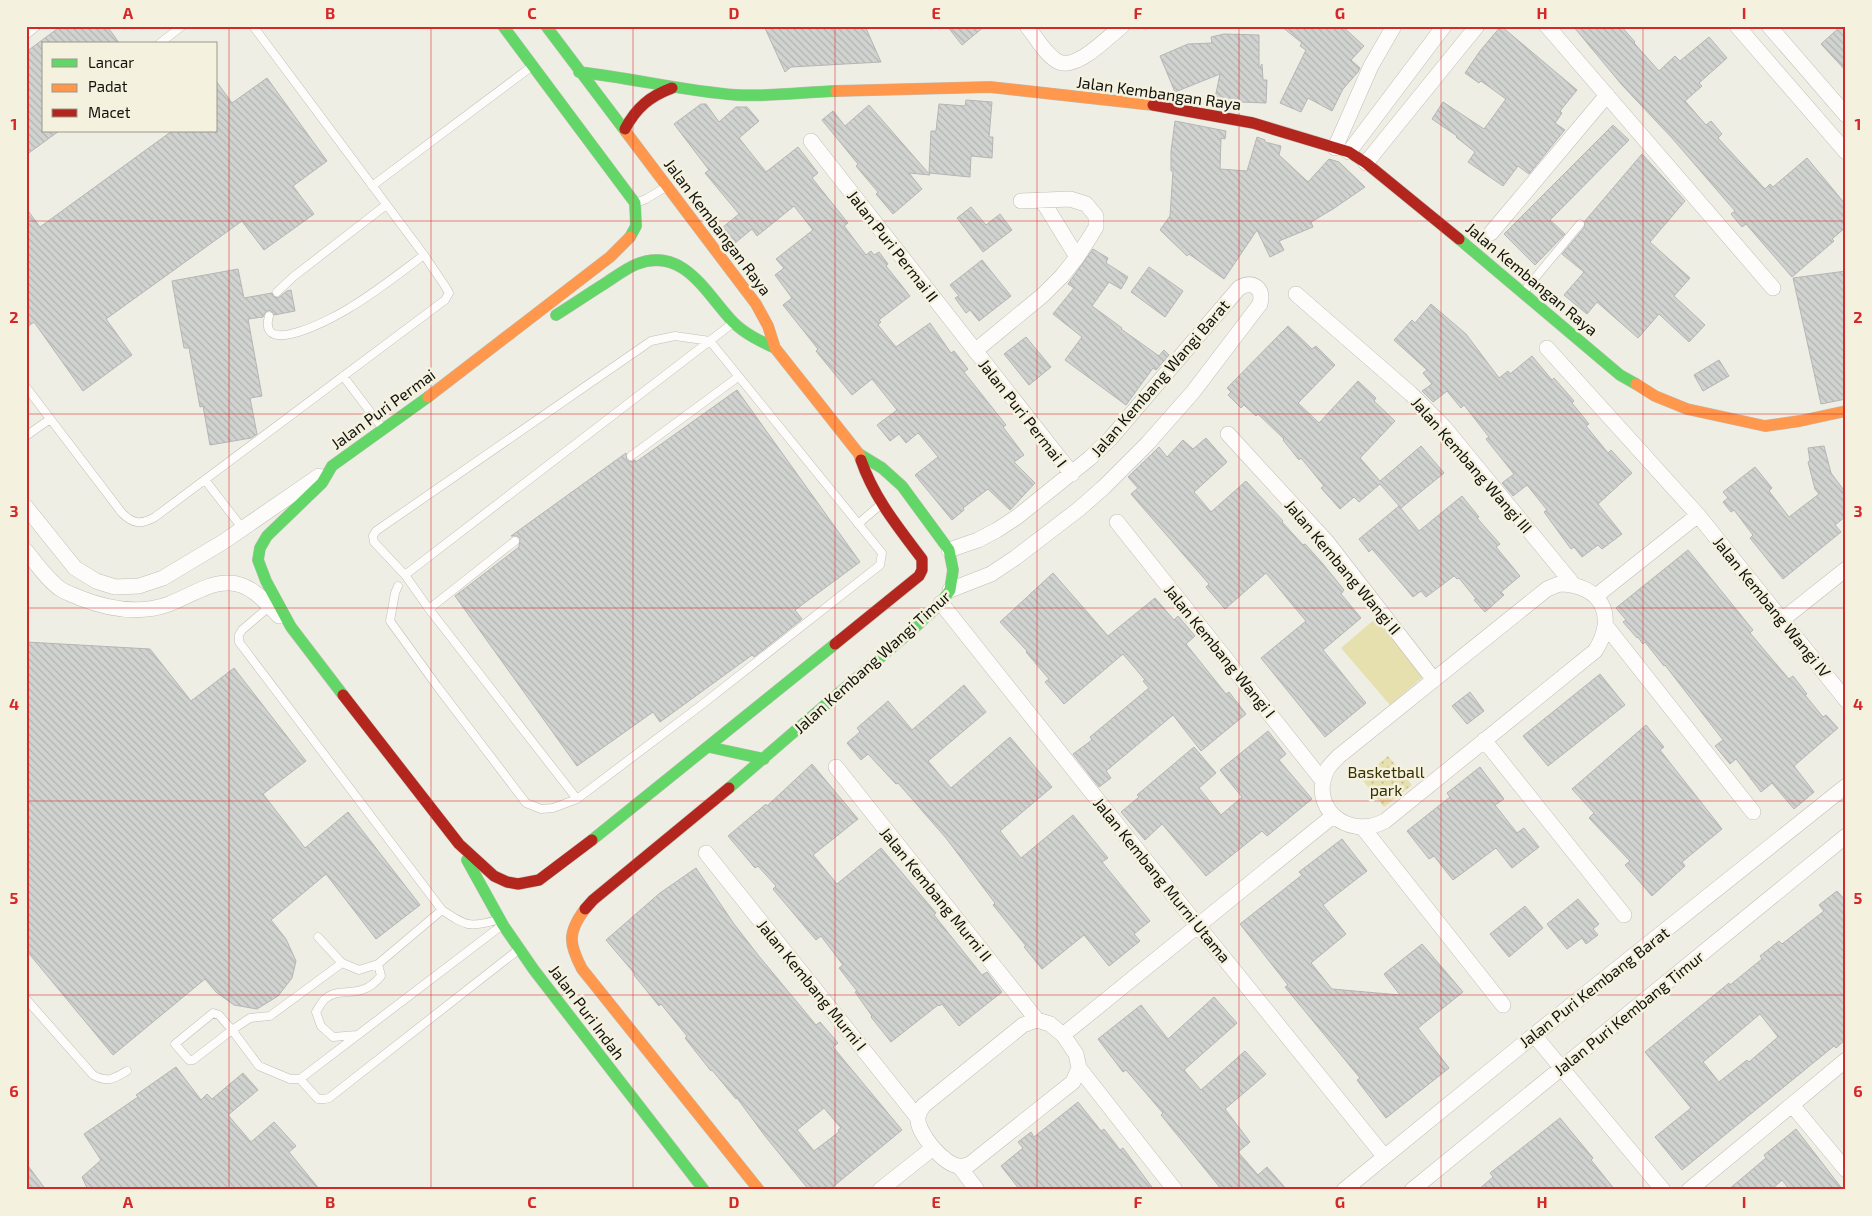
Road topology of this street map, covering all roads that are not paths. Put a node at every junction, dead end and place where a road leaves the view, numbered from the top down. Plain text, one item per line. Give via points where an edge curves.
1 (37, 26) edge
2 (182, 26) edge
3 (253, 26) edge
4 (503, 26) edge
5 (546, 26) edge
6 (1027, 26) edge
7 (1122, 26) edge
8 (1394, 26) edge
9 (1444, 26) edge
10 (1477, 26) edge
11 (1548, 26) edge
12 (1736, 26) edge
13 (1769, 26) edge
14 (26, 35) edge
15 (162, 42) edge
16 (532, 66) junction
17 (579, 72) junction
18 (672, 88) junction
19 (1607, 95) junction
20 (1846, 115) edge
21 (625, 130) junction
22 (811, 141) dead end
23 (1342, 150) junction
24 (1846, 152) edge
25 (1366, 163) junction
26 (372, 186) junction
27 (668, 186) junction
28 (1042, 200) junction
29 (1021, 201) dead end
30 (634, 203) junction
31 (386, 205) junction
32 (1580, 224) dead end
33 (1491, 233) dead end
34 (424, 255) junction
35 (1078, 257) junction
36 (1773, 288) dead end
37 (278, 292) dead end
38 (1523, 292) junction
39 (1296, 294) dead end
40 (1260, 304) joint
41 (269, 316) dead end
42 (734, 322) junction
43 (710, 341) junction
44 (502, 342) junction
45 (776, 348) junction
46 (1547, 348) dead end
47 (975, 351) junction
48 (343, 376) junction
49 (738, 377) junction
50 (26, 388) edge
51 (1846, 411) edge
52 (50, 419) junction
53 (384, 430) junction
54 (1228, 434) dead end
55 (26, 436) edge
56 (859, 454) junction
57 (631, 456) dead end
58 (332, 466) junction
59 (1072, 474) junction
60 (205, 480) junction
61 (881, 504) junction
62 (26, 507) edge
63 (1698, 515) junction
64 (1117, 522) dead end
65 (858, 524) junction
66 (243, 528) junction
67 (515, 541) dead end
68 (949, 550) junction
69 (26, 551) edge
70 (922, 559) joint
71 (1846, 569) edge
72 (405, 575) junction
73 (1572, 584) junction
74 (398, 586) dead end
75 (950, 590) junction
76 (1596, 596) junction
77 (941, 603) junction
78 (270, 606) junction
79 (429, 609) junction
80 (1782, 620) junction
81 (1606, 626) junction
82 (290, 627) junction
83 (1434, 680) junction
84 (1846, 700) edge
85 (1484, 740) junction
86 (709, 747) junction
87 (764, 759) junction
88 (836, 767) dead end
89 (1323, 781) junction
90 (1846, 786) edge
91 (577, 800) junction
92 (1753, 812) dead end
93 (1333, 816) junction
94 (1364, 828) junction
95 (1846, 836) edge
96 (459, 844) junction
97 (706, 852) dead end
98 (442, 910) junction
99 (1624, 915) dead end
100 (501, 922) junction
101 (1198, 926) junction
102 (318, 936) dead end
103 (570, 939) joint
104 (519, 949) junction
105 (342, 963) junction
106 (378, 964) junction
107 (26, 999) edge
108 (1503, 1005) dead end
109 (1037, 1020) junction
110 (232, 1030) junction
111 (1063, 1035) junction
112 (1534, 1035) junction
113 (357, 1036) junction
114 (1846, 1060) edge
115 (1078, 1068) junction
116 (1562, 1068) junction
117 (127, 1070) dead end
118 (300, 1079) junction
119 (1792, 1105) junction
120 (918, 1118) junction
121 (932, 1148) junction
122 (1384, 1156) junction
123 (959, 1166) junction
124 (1846, 1170) edge
125 (704, 1190) edge
126 (759, 1190) edge
127 (880, 1190) edge
128 (977, 1190) edge
129 (1175, 1190) edge
130 (1344, 1190) edge
131 (1412, 1190) edge
132 (1663, 1190) edge
133 (1689, 1190) edge

1 - 14 lane
2 - 15 lane
3 - 26 lane
4 - 16 main road
5 - 17 main road, Jalan Kembangan Raya
6 - 7 street via 1052,57 1065,63 1082,58
8 - 23 street via 1371,66
9 - 23 street
10 - 25 street
11 - 19 street
12 - 24 street
13 - 20 street
16 - 26 lane
16 - 30 main road
17 - 18 main road, Jalan Kembangan Raya
17 - 21 main road, Jalan Kembangan Raya
18 - 21 main road, Jalan Kembangan Raya via 648,98
18 - 23 main road, Jalan Kembangan Raya via 739,95 990,87 1162,106 1253,123
19 - 33 street
19 - 36 street
21 - 27 main road, Jalan Kembangan Raya
22 - 47 street, Jalan Puri Permai II
23 - 25 main road, Jalan Kembangan Raya
25 - 38 main road, Jalan Kembangan Raya
26 - 31 lane
27 - 30 lane via 646,200
27 - 45 main road, Jalan Kembangan Raya via 756,304
28 - 29 street
28 - 35 street
28 - 35 street via 1070,199 1086,204 1096,216 1096,227
30 - 44 main road, Jalan Puri Permai via 637,219 633,234 610,257
31 - 34 lane
31 - 37 lane
32 - 38 lane
34 - 41 lane via 350,308 294,334 273,335 268,330
34 - 48 lane via 446,286 449,293 445,300
35 - 47 street via 1043,295
38 - 51 main road, Jalan Kembangan Raya via 1620,375 1655,396 1687,409 1765,426
39 - 73 street, Jalan Kembang Wangi III via 1444,427
40 - 59 street, Jalan Kembang Wangi Barat via 1262,296 1259,289 1246,284 1239,288 1110,440
40 - 75 street, Jalan Kembang Wangi Timur via 1193,392 1104,487 1015,558 990,574
42 - 43 lane
42 - 44 main road, Jalan Kembangan Raya via 705,287 682,267 666,261 645,262 629,268 524,336
42 - 45 main road, Jalan Kembangan Raya via 752,337
43 - 49 lane
43 - 72 lane
43 - 72 lane via 674,336 650,342 376,531 374,542
44 - 53 main road, Jalan Puri Permai
45 - 56 main road, Jalan Kembangan Raya
46 - 63 street, Jalan Kembang Wangi IV
47 - 59 street, Jalan Puri Permai I
48 - 53 lane
48 - 60 lane
49 - 57 lane
49 - 65 lane
50 - 52 lane
52 - 55 lane
52 - 60 lane via 130,521 150,520
53 - 58 main road, Jalan Puri Permai
54 - 83 street, Jalan Kembang Wangi II via 1327,542
56 - 61 main road, Jalan Kembangan Raya via 868,481
56 - 68 main road, Jalan Kembangan Raya via 902,486
58 - 66 street
58 - 82 main road, Jalan Puri Permai via 322,483 267,536 260,548 258,560 262,572
59 - 68 street, Jalan Kembang Wangi Barat via 998,530
60 - 66 lane
61 - 65 lane
61 - 70 main road, Jalan Kembangan Raya
62 - 66 street via 75,568 96,581 115,586 139,586 163,578
63 - 76 street
63 - 80 street, Jalan Kembang Wangi IV
64 - 89 street, Jalan Kembang Wangi I
65 - 91 lane via 882,554 880,565
67 - 79 lane
68 - 75 main road, Jalan Kembangan Raya via 953,570
69 - 78 street via 62,590 105,606 147,610 230,582 254,591
70 - 86 main road, Jalan Kembang Wangi Timur via 919,576
71 - 80 street
72 - 79 lane
73 - 76 street
73 - 83 street via 1559,584 1547,589
74 - 91 lane via 390,621 526,802 541,809
75 - 77 main road, Jalan Kembang Wangi Timur
76 - 81 street via 1604,610
77 - 87 main road, Jalan Kembang Wangi Timur
77 - 101 street, Jalan Kembang Murni Utama
78 - 82 street
78 - 98 lane via 242,630 238,642
79 - 91 lane
80 - 84 street, Jalan Kembang Wangi IV
81 - 85 street via 1595,651
81 - 92 street
82 - 96 main road, Jalan Puri Permai
83 - 89 street via 1339,756
85 - 94 street via 1385,821
85 - 99 street
86 - 87 main road
86 - 96 main road, Jalan Kembang Wangi Timur via 539,880 518,884 507,882 494,876
87 - 103 main road, Jalan Kembang Wangi Timur via 593,900 574,921
88 - 109 street, Jalan Kembang Murni II
89 - 93 street via 1324,798
90 - 112 street, Jalan Puri Kembang Barat
93 - 94 street via 1346,825
93 - 101 street
94 - 108 street
95 - 116 street, Jalan Puri Kembang Timur
96 - 100 main road, Jalan Puri Indah
97 - 120 street, Jalan Kembang Murni I
98 - 100 lane via 460,922 475,926
98 - 106 lane
100 - 104 main road, Jalan Puri Indah
100 - 113 lane
101 - 111 street
101 - 122 street, Jalan Kembang Murni Utama
102 - 105 lane
103 - 126 main road, Jalan Puri Indah via 582,969
104 - 118 lane via 329,1098 318,1099
104 - 125 main road, Jalan Puri Indah
105 - 106 lane via 359,970
105 - 110 lane via 270,1016 250,1018
106 - 113 lane via 381,976 375,983 364,990 335,993 325,998 316,1012 321,1026 334,1037
107 - 117 lane via 93,1074 103,1080
109 - 111 street via 1050,1024
109 - 120 street via 1022,1025 923,1106
110 - 110 lane via 219,1015 213,1014 175,1044 189,1060 193,1060
110 - 118 lane via 259,1066 290,1079
111 - 115 street via 1076,1054
112 - 116 street
112 - 122 street, Jalan Puri Kembang Barat
113 - 118 lane
114 - 119 street
115 - 123 street via 1073,1082 970,1164
115 - 129 street
116 - 131 street, Jalan Puri Kembang Timur
116 - 132 street
119 - 124 street
119 - 133 street
120 - 121 street, Jalan Kembang Murni I via 921,1131
121 - 123 street
121 - 127 street
122 - 130 street, Jalan Puri Kembang Barat
123 - 128 street

